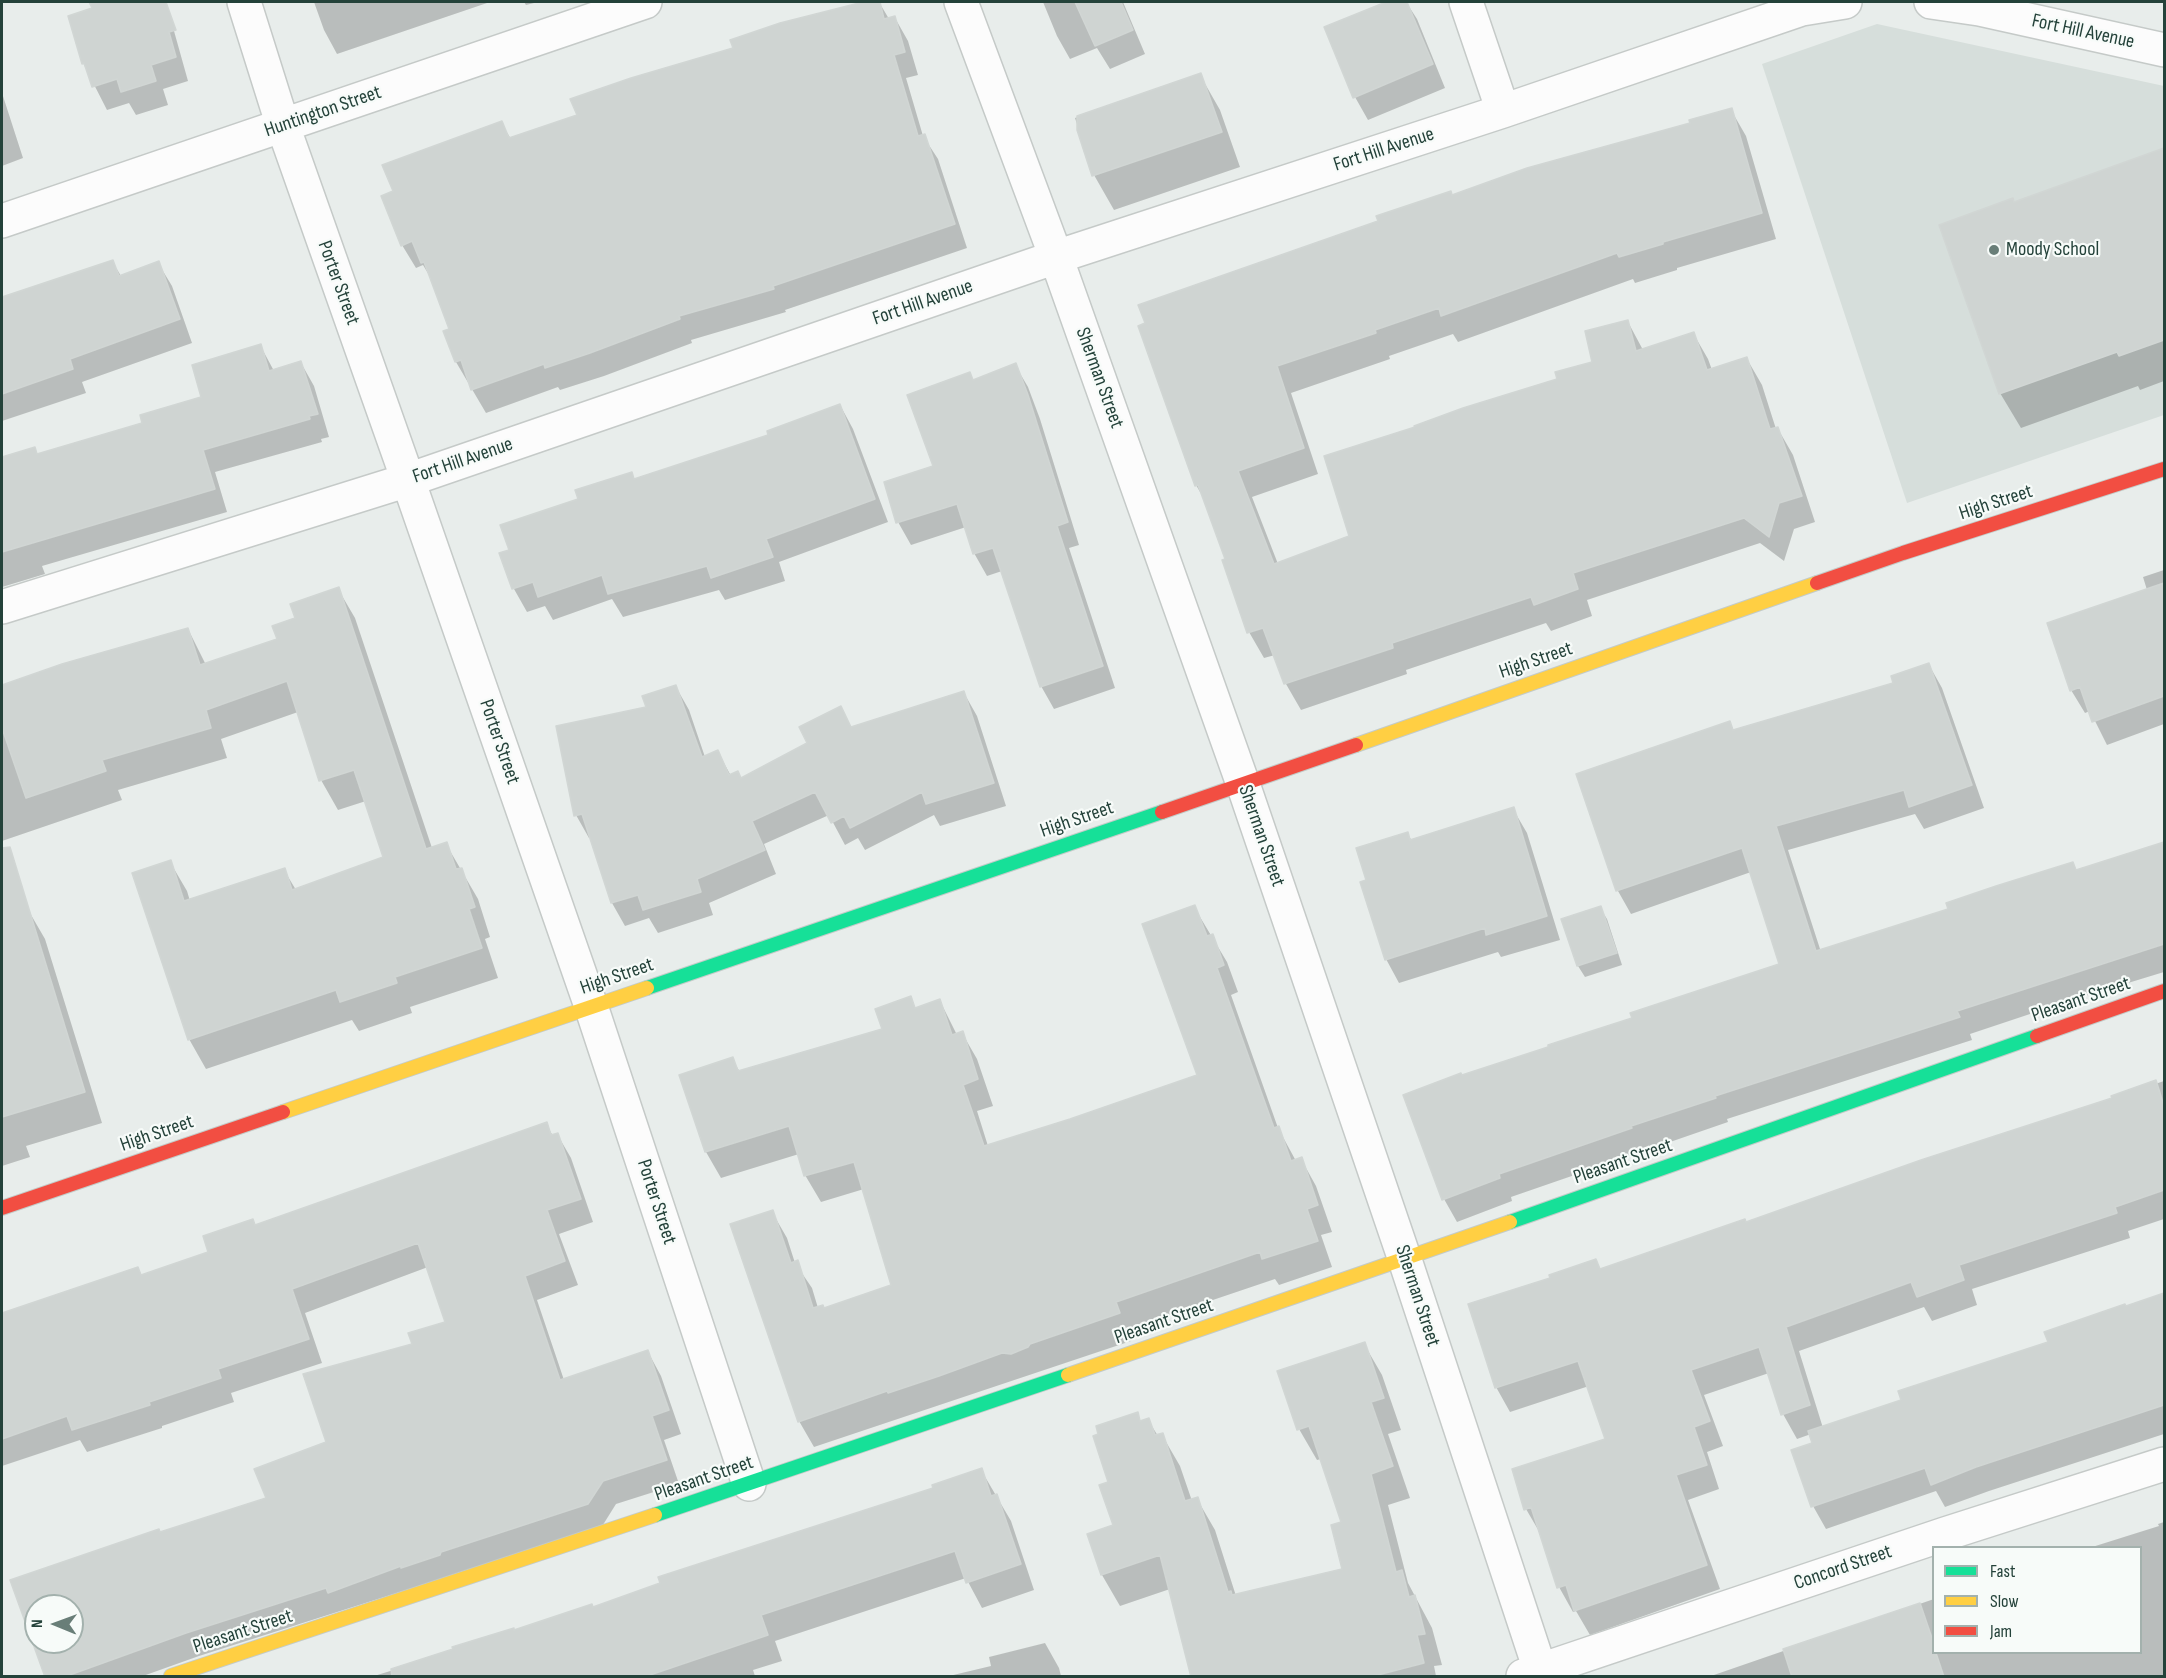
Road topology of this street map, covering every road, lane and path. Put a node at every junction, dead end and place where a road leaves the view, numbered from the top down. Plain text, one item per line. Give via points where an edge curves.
1 (244, 2) edge
2 (645, 2) edge
3 (961, 2) edge
4 (1466, 2) edge
5 (1845, 2) edge
6 (1931, 2) edge
7 (2164, 50) edge
8 (1503, 111) junction
9 (283, 126) junction
10 (2, 221) edge
11 (1056, 257) junction
12 (2164, 470) edge
13 (408, 480) junction
14 (2, 607) edge
15 (1243, 784) junction
16 (2164, 991) edge
17 (591, 1006) junction
18 (2, 1208) edge
19 (1405, 1260) junction
20 (2164, 1464) edge
21 (749, 1484) junction
22 (1535, 1675) edge
23 (171, 1677) edge

1 - 9 street, Porter Street
2 - 9 street, Huntington Street
3 - 11 street, Sherman Street
4 - 8 street
5 - 8 street, Fort Hill Avenue via 1802,9
6 - 7 street, Fort Hill Avenue
8 - 11 street, Fort Hill Avenue
9 - 10 street, Huntington Street
9 - 13 street, Porter Street
11 - 13 street, Fort Hill Avenue
11 - 15 street, Sherman Street
12 - 15 street, High Street via 1903,553
13 - 14 street, Fort Hill Avenue
13 - 17 street, Porter Street
15 - 17 street, High Street
15 - 19 street, Sherman Street
16 - 19 street, Pleasant Street
17 - 18 street, High Street
17 - 21 street, Porter Street
19 - 21 street, Pleasant Street
19 - 22 street, Sherman Street
20 - 22 street, Concord Street via 1945,1534
21 - 23 street, Pleasant Street

